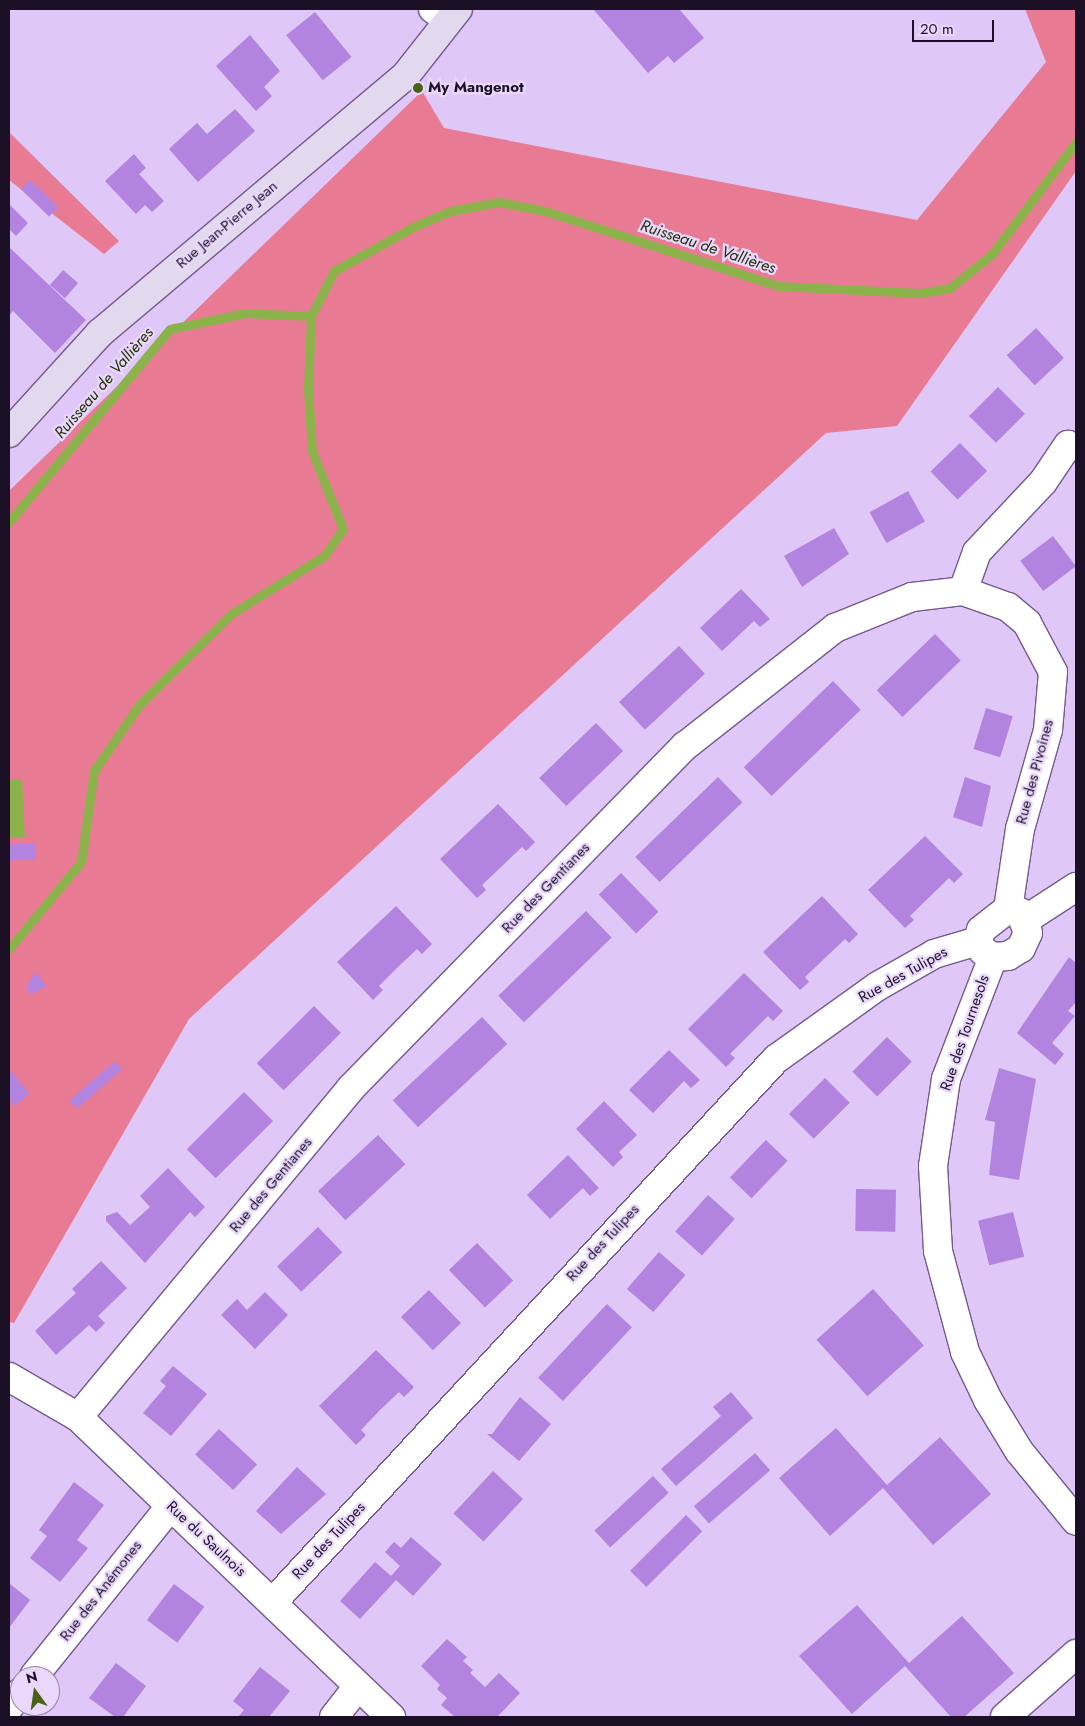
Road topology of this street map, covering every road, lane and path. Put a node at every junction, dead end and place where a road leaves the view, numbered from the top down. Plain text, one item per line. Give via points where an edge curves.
1 (446, 13) edge
2 (9, 433) edge
3 (1068, 446) dead end
4 (963, 592) junction
5 (1076, 887) edge
6 (1017, 915) junction
7 (985, 949) junction
8 (9, 1377) edge
9 (78, 1417) junction
10 (170, 1507) junction
11 (1076, 1521) edge
12 (273, 1602) junction
13 (1076, 1654) edge
14 (42, 1666) edge
15 (358, 1686) junction
16 (334, 1717) edge
17 (391, 1717) edge
18 (1005, 1717) edge

1 - 2 main road, Rue Jean-Pierre Jean via 406,75 100,333
3 - 4 street via 1043,482 977,552
4 - 6 street, Rue des Pivoines via 1008,607 1027,623 1053,672 1048,730 1020,829
4 - 9 street, Rue des Gentianes via 912,597 835,628 685,746 351,1088
5 - 6 street
6 - 7 street via 990,920
6 - 7 street via 1028,933 1021,948 1008,956
7 - 11 street, Rue des Tournesols via 946,1079 933,1166 938,1252 965,1352 988,1400 1018,1451
7 - 12 street, Rue des Tulipes via 934,954 878,986 776,1059
8 - 9 street, Rue du Saulnois
9 - 10 street, Rue du Saulnois
10 - 12 street, Rue du Saulnois
10 - 14 street, Rue des Anémones
12 - 15 street, Rue du Saulnois
13 - 18 street
15 - 16 street
15 - 17 street, Rue du Saulnois

